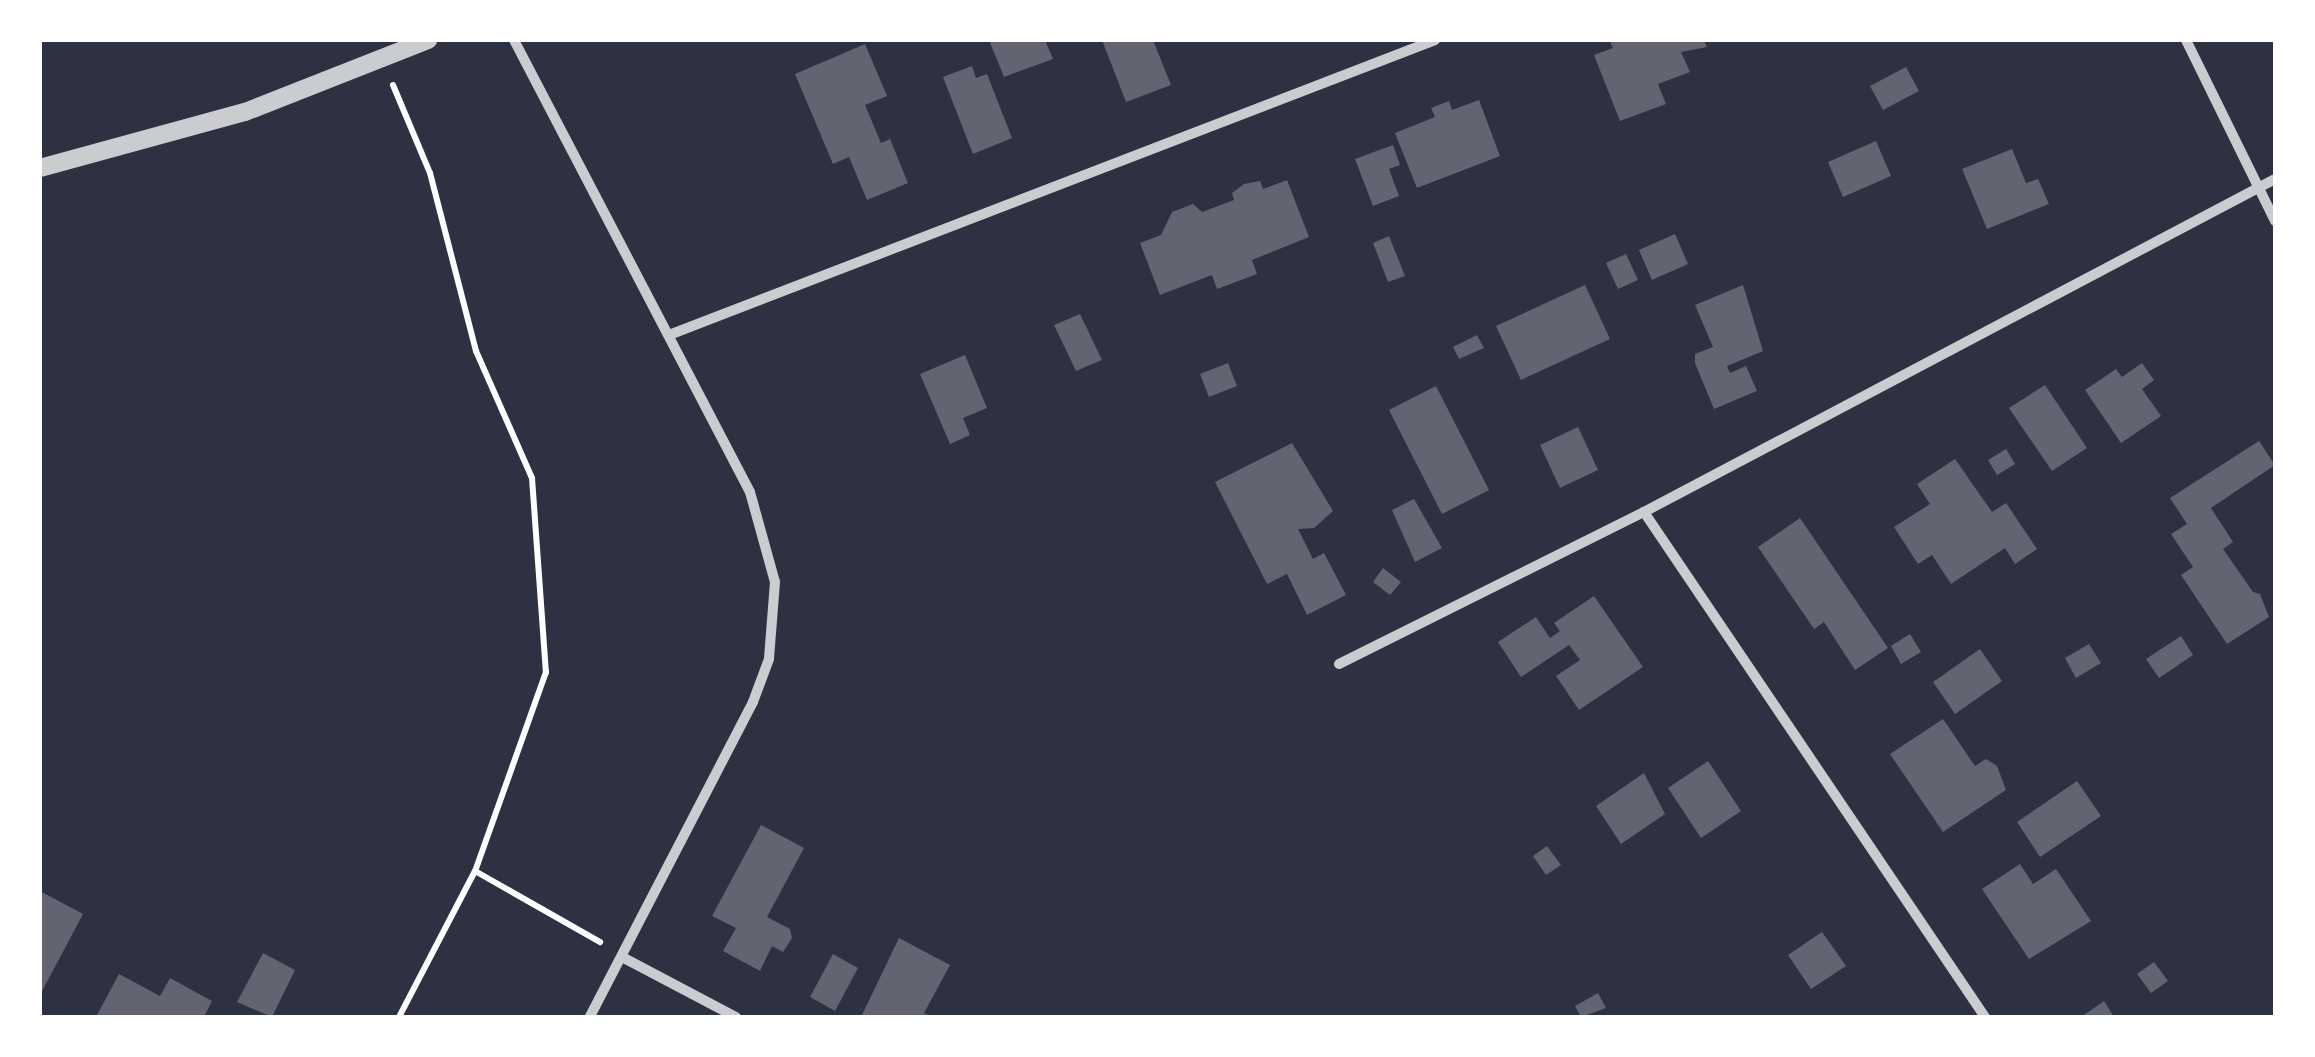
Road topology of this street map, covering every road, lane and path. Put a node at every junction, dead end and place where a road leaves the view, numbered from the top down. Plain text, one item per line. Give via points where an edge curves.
1 (428, 40) edge
2 (514, 40) edge
3 (1435, 40) edge
4 (2186, 40) edge
5 (373, 64) junction
6 (40, 168) edge
7 (2275, 180) edge
8 (2254, 190) junction
9 (2275, 221) edge
10 (669, 334) junction
11 (1644, 512) junction
12 (1339, 664) dead end
13 (474, 872) junction
14 (622, 957) junction
15 (400, 1017) edge
16 (590, 1017) edge
17 (736, 1017) edge
18 (1985, 1017) edge

1 - 5 street
2 - 10 street
3 - 10 street
4 - 8 street
5 - 6 street via 149,142
5 - 13 path via 399,92 424,157 476,351 532,478 546,672
7 - 8 street
8 - 9 street
8 - 11 street
10 - 14 street via 750,492 775,582 774,624 754,702
11 - 12 street
11 - 18 street
13 - 14 path
13 - 15 path
14 - 16 street
14 - 17 street

